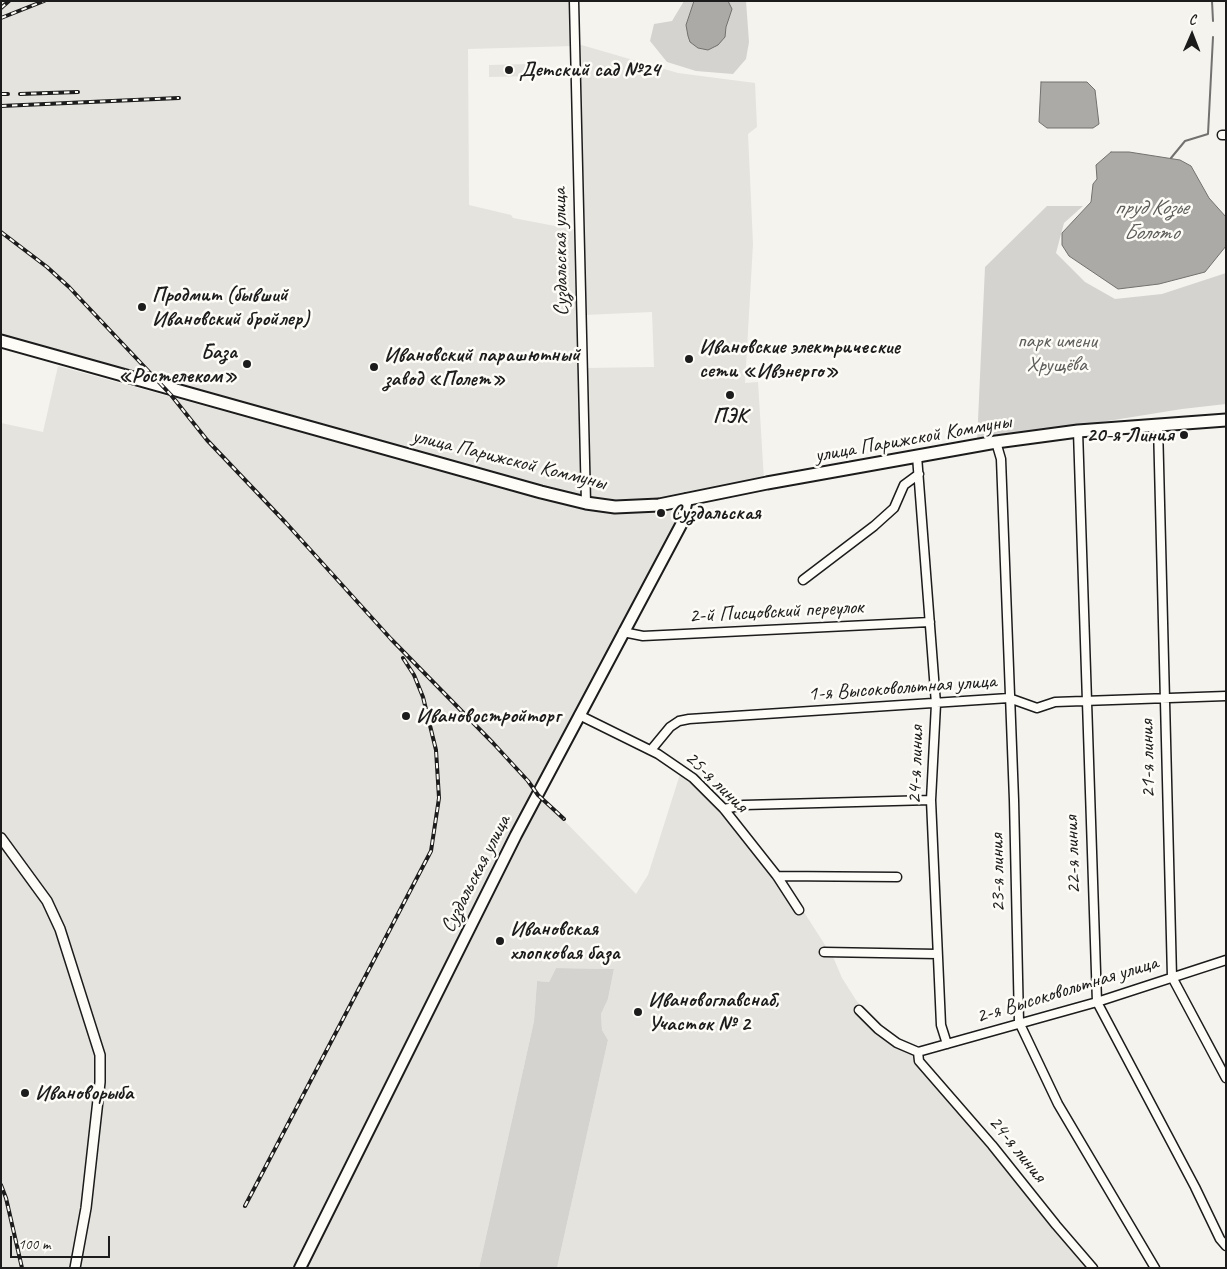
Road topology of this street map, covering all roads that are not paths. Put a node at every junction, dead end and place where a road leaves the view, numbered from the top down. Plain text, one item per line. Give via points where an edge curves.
1 (574, 1) edge
2 (1, 341) edge
3 (1226, 420) edge
4 (1158, 425) junction
5 (1078, 431) junction
6 (996, 442) junction
7 (917, 456) junction
8 (919, 474) junction
9 (687, 499) junction
10 (586, 503) junction
11 (802, 580) dead end
12 (930, 622) junction
13 (623, 632) junction
14 (1226, 696) edge
15 (1009, 698) junction
16 (1164, 699) junction
17 (1086, 702) junction
18 (936, 704) junction
19 (579, 715) junction
20 (650, 750) junction
21 (931, 800) junction
22 (724, 809) junction
23 (1, 838) edge
24 (776, 876) junction
25 (897, 877) dead end
26 (799, 910) dead end
27 (824, 952) dead end
28 (937, 954) junction
29 (1226, 960) edge
30 (1172, 977) junction
31 (1097, 1002) junction
32 (860, 1010) dead end
33 (1019, 1022) junction
34 (947, 1044) junction
35 (918, 1052) junction
36 (1226, 1078) edge
37 (1226, 1246) edge
38 (75, 1268) edge
39 (300, 1268) edge
40 (1093, 1268) edge
41 (1155, 1268) edge

1 - 10 street, Суздальская улица
2 - 10 main road, улица Парижской Коммуны
3 - 4 main road, улица Парижской Коммуны
4 - 5 main road, улица Парижской Коммуны
4 - 16 street, 21-я линия
5 - 6 main road, улица Парижской Коммуны
5 - 17 street, 22-я линия
6 - 7 main road, улица Парижской Коммуны
6 - 15 street, 23-я линия via 1001,459
7 - 8 street, 24-я линия
7 - 9 main road, улица Парижской Коммуны
8 - 11 street via 904,485 894,508
8 - 12 street, 24-я линия
9 - 10 main road, улица Парижской Коммуны via 639,507
9 - 13 main road, Суздальская улица via 682,523
12 - 13 street, 2-й Писцовский переулок via 643,636
12 - 18 street, 24-я линия
13 - 19 main road, Суздальская улица
14 - 16 street, 1-я Высоковольтная улица
15 - 17 street, 1-я Высоковольтная улица via 1038,708 1055,702
15 - 18 street, 1-я Высоковольтная улица
15 - 33 street, 23-я линия
16 - 17 street, 1-я Высоковольтная улица
16 - 30 street, 21-я линия
17 - 31 street, 22-я линия
18 - 20 street, 1-я Высоковольтная улица via 679,720
18 - 21 street, 24-я линия
19 - 20 street, 25-я линия
19 - 39 main road, Суздальская улица via 466,933
20 - 22 street, 25-я линия via 693,778
21 - 22 street via 744,805
21 - 28 street, 24-я линия
22 - 24 street, 25-я линия
23 - 38 street via 47,901 60,928 100,1055 86,1208
24 - 25 street
24 - 26 street, 25-я линия
27 - 28 street
28 - 34 street, 24-я линия via 941,1025
29 - 30 street, 2-я Высоковольтная улица
30 - 31 street, 2-я Высоковольтная улица
30 - 36 street, 21-я линия
31 - 33 street, 2-я Высоковольтная улица
31 - 37 street, 22-я линия
32 - 35 street via 878,1029
33 - 34 street, 2-я Высоковольтная улица
33 - 41 street, 23-я линия via 1058,1104
34 - 35 street, 2-я Высоковольтная улица
35 - 40 street, 24-я линия via 919,1061

